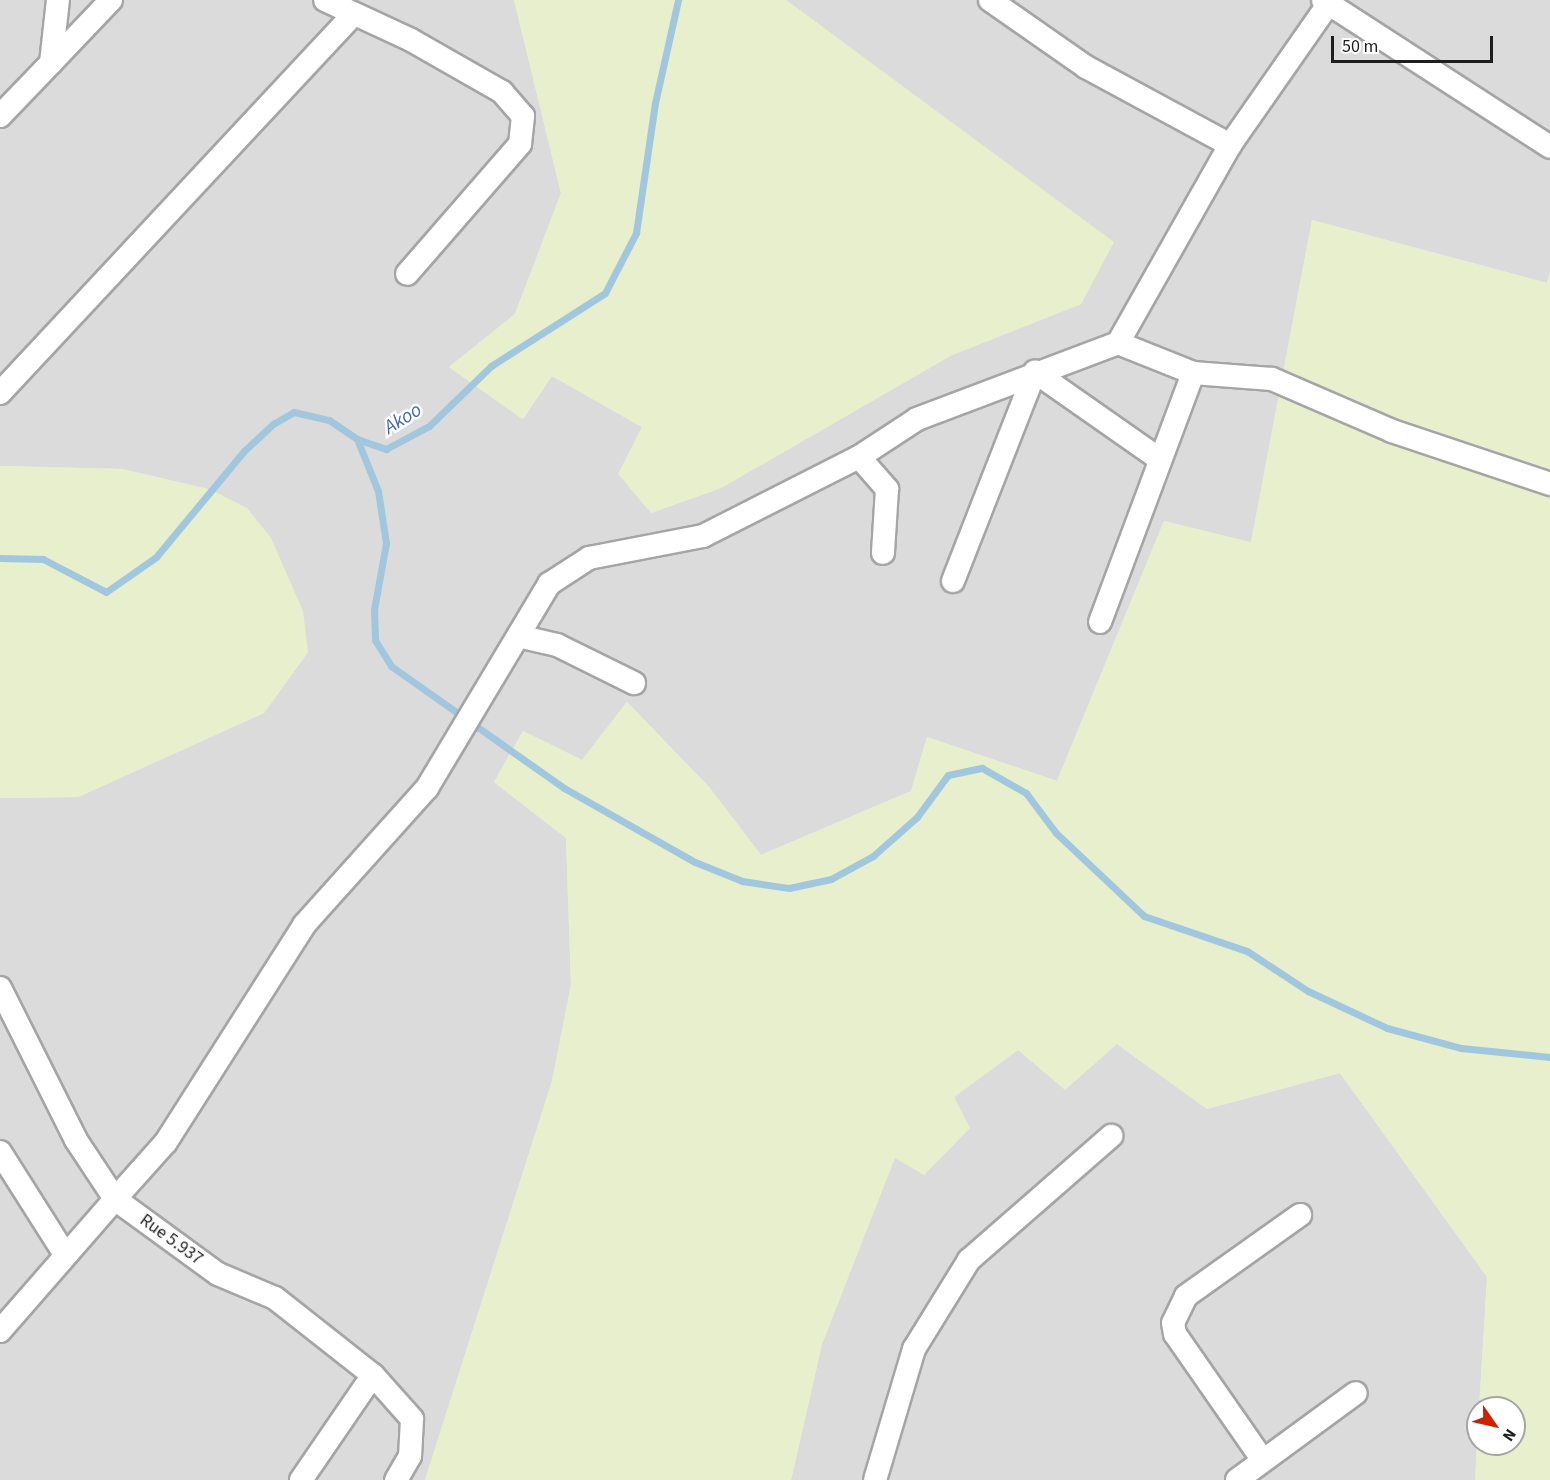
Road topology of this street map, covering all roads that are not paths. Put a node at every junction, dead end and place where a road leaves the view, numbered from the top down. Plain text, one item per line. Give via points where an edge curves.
1 (58, 0) edge
2 (111, 0) edge
3 (325, 0) edge
4 (990, 0) edge
5 (1327, 1) edge
6 (352, 16) junction
7 (51, 63) junction
8 (0, 116) edge
9 (1230, 145) junction
10 (1550, 147) edge
11 (407, 274) dead end
12 (1118, 343) junction
13 (1035, 372) junction
14 (1193, 373) junction
15 (0, 393) edge
16 (859, 457) junction
17 (1158, 458) junction
18 (1550, 484) edge
19 (883, 553) dead end
20 (953, 582) dead end
21 (1100, 622) dead end
22 (518, 636) junction
23 (634, 683) dead end
24 (0, 988) edge
25 (1111, 1136) dead end
26 (0, 1152) edge
27 (115, 1199) junction
28 (1300, 1215) dead end
29 (64, 1253) junction
30 (0, 1330) edge
31 (373, 1375) junction
32 (1356, 1393) dead end
33 (1262, 1459) junction
34 (301, 1480) edge
35 (396, 1480) edge
36 (875, 1480) edge
37 (1237, 1480) edge

1 - 7 street
2 - 7 street
3 - 6 street
4 - 9 street via 1086,67
5 - 9 street
5 - 10 street
6 - 11 street via 387,28 502,92 523,116 520,144
6 - 15 street
7 - 8 street
9 - 12 street
12 - 13 street
12 - 14 street
13 - 16 street via 917,419
13 - 17 street
13 - 20 street
14 - 17 street
14 - 18 street via 1272,379 1392,431
16 - 19 street via 887,489
16 - 22 street via 703,536 588,558 549,584
17 - 21 street via 1135,539
22 - 23 street via 557,645
22 - 27 street via 427,788 304,925 166,1142
24 - 27 street via 71,1131
25 - 36 street via 969,1260 914,1349
26 - 29 street
27 - 29 street
27 - 31 street, Rue 5.937 via 218,1274 275,1298
28 - 33 street via 1185,1296 1173,1323 1175,1334
29 - 30 street
31 - 34 street
31 - 35 street, Rue 5.937 via 412,1419 411,1456
32 - 33 street
33 - 37 street

